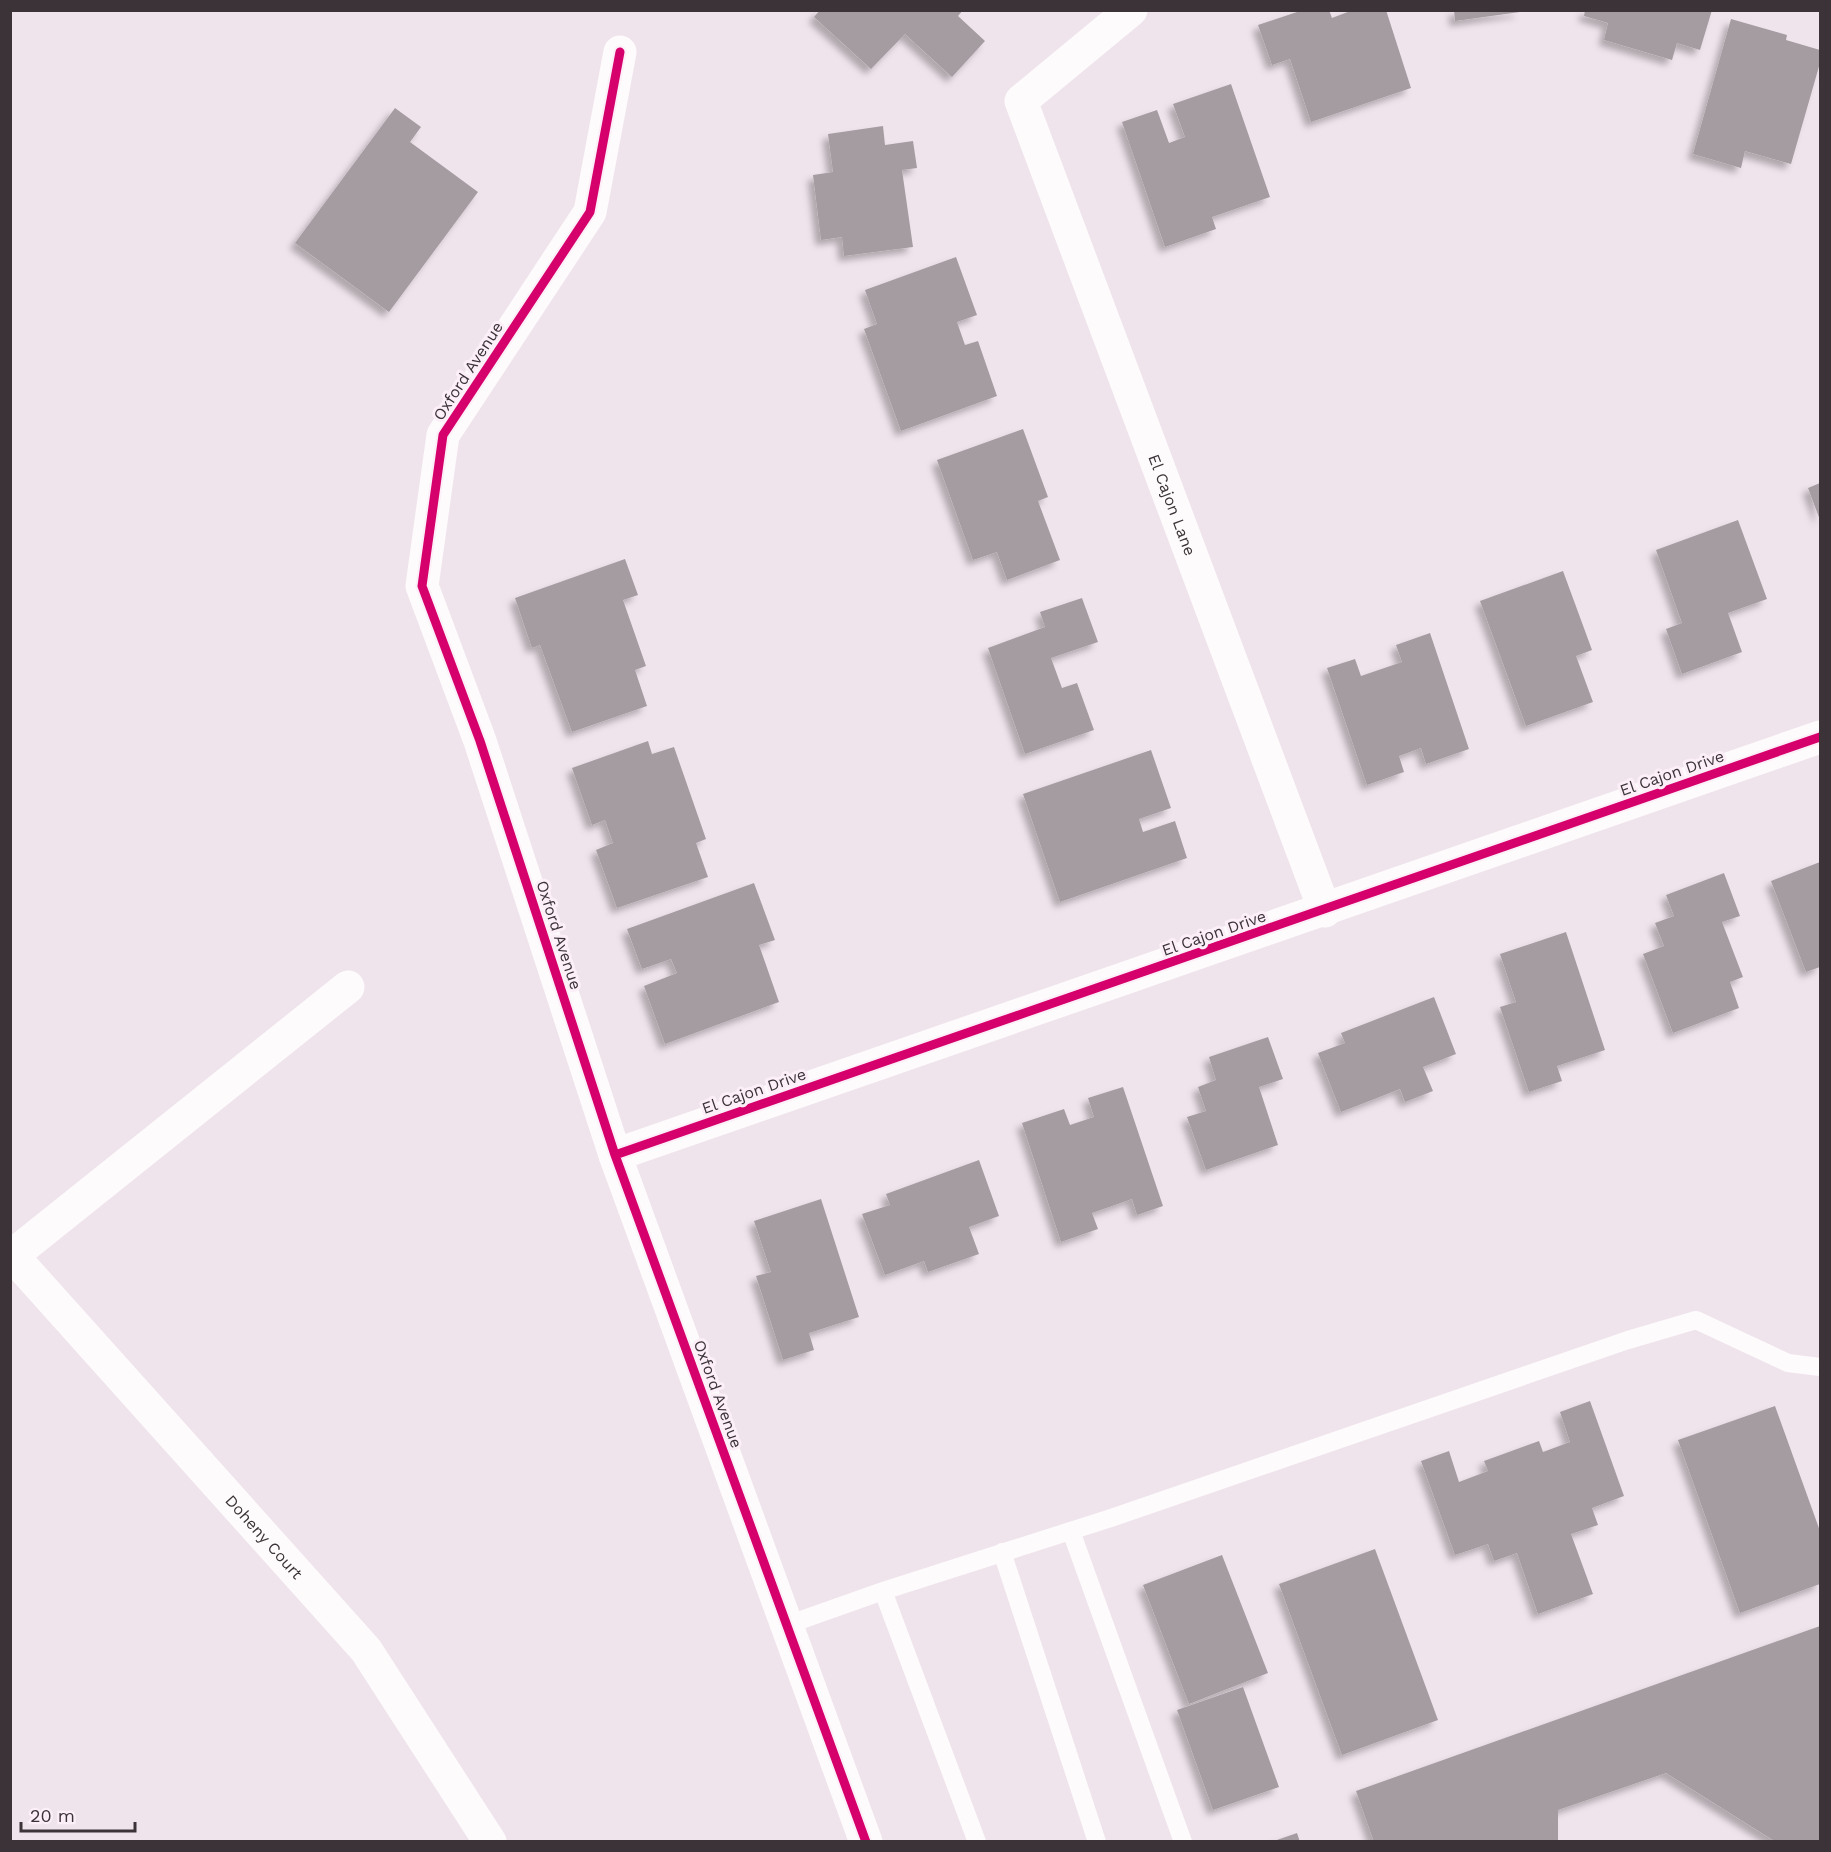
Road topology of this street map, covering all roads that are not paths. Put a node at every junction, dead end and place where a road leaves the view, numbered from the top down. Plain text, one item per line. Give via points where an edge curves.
1 (1131, 10) edge
2 (620, 52) dead end
3 (1821, 737) edge
4 (1325, 911) junction
5 (348, 987) dead end
6 (615, 1155) junction
7 (12, 1254) edge
8 (1821, 1366) edge
9 (1071, 1531) junction
10 (1002, 1552) junction
11 (883, 1591) junction
12 (787, 1624) junction
13 (490, 1842) edge
14 (866, 1842) edge
15 (977, 1842) edge
16 (1097, 1842) edge
17 (1183, 1842) edge

1 - 4 street, El Cajon Lane via 1021,100
2 - 6 street, Oxford Avenue via 590,212 444,435 422,586 480,741
3 - 4 street, El Cajon Drive
4 - 6 street, El Cajon Drive
5 - 7 street
6 - 12 street, Oxford Avenue
7 - 13 street, Doheny Court via 366,1650
8 - 9 lane via 1788,1363 1696,1320
9 - 10 lane
9 - 17 lane
10 - 11 lane
10 - 16 lane
11 - 12 lane
11 - 15 lane
12 - 14 street, Oxford Avenue

